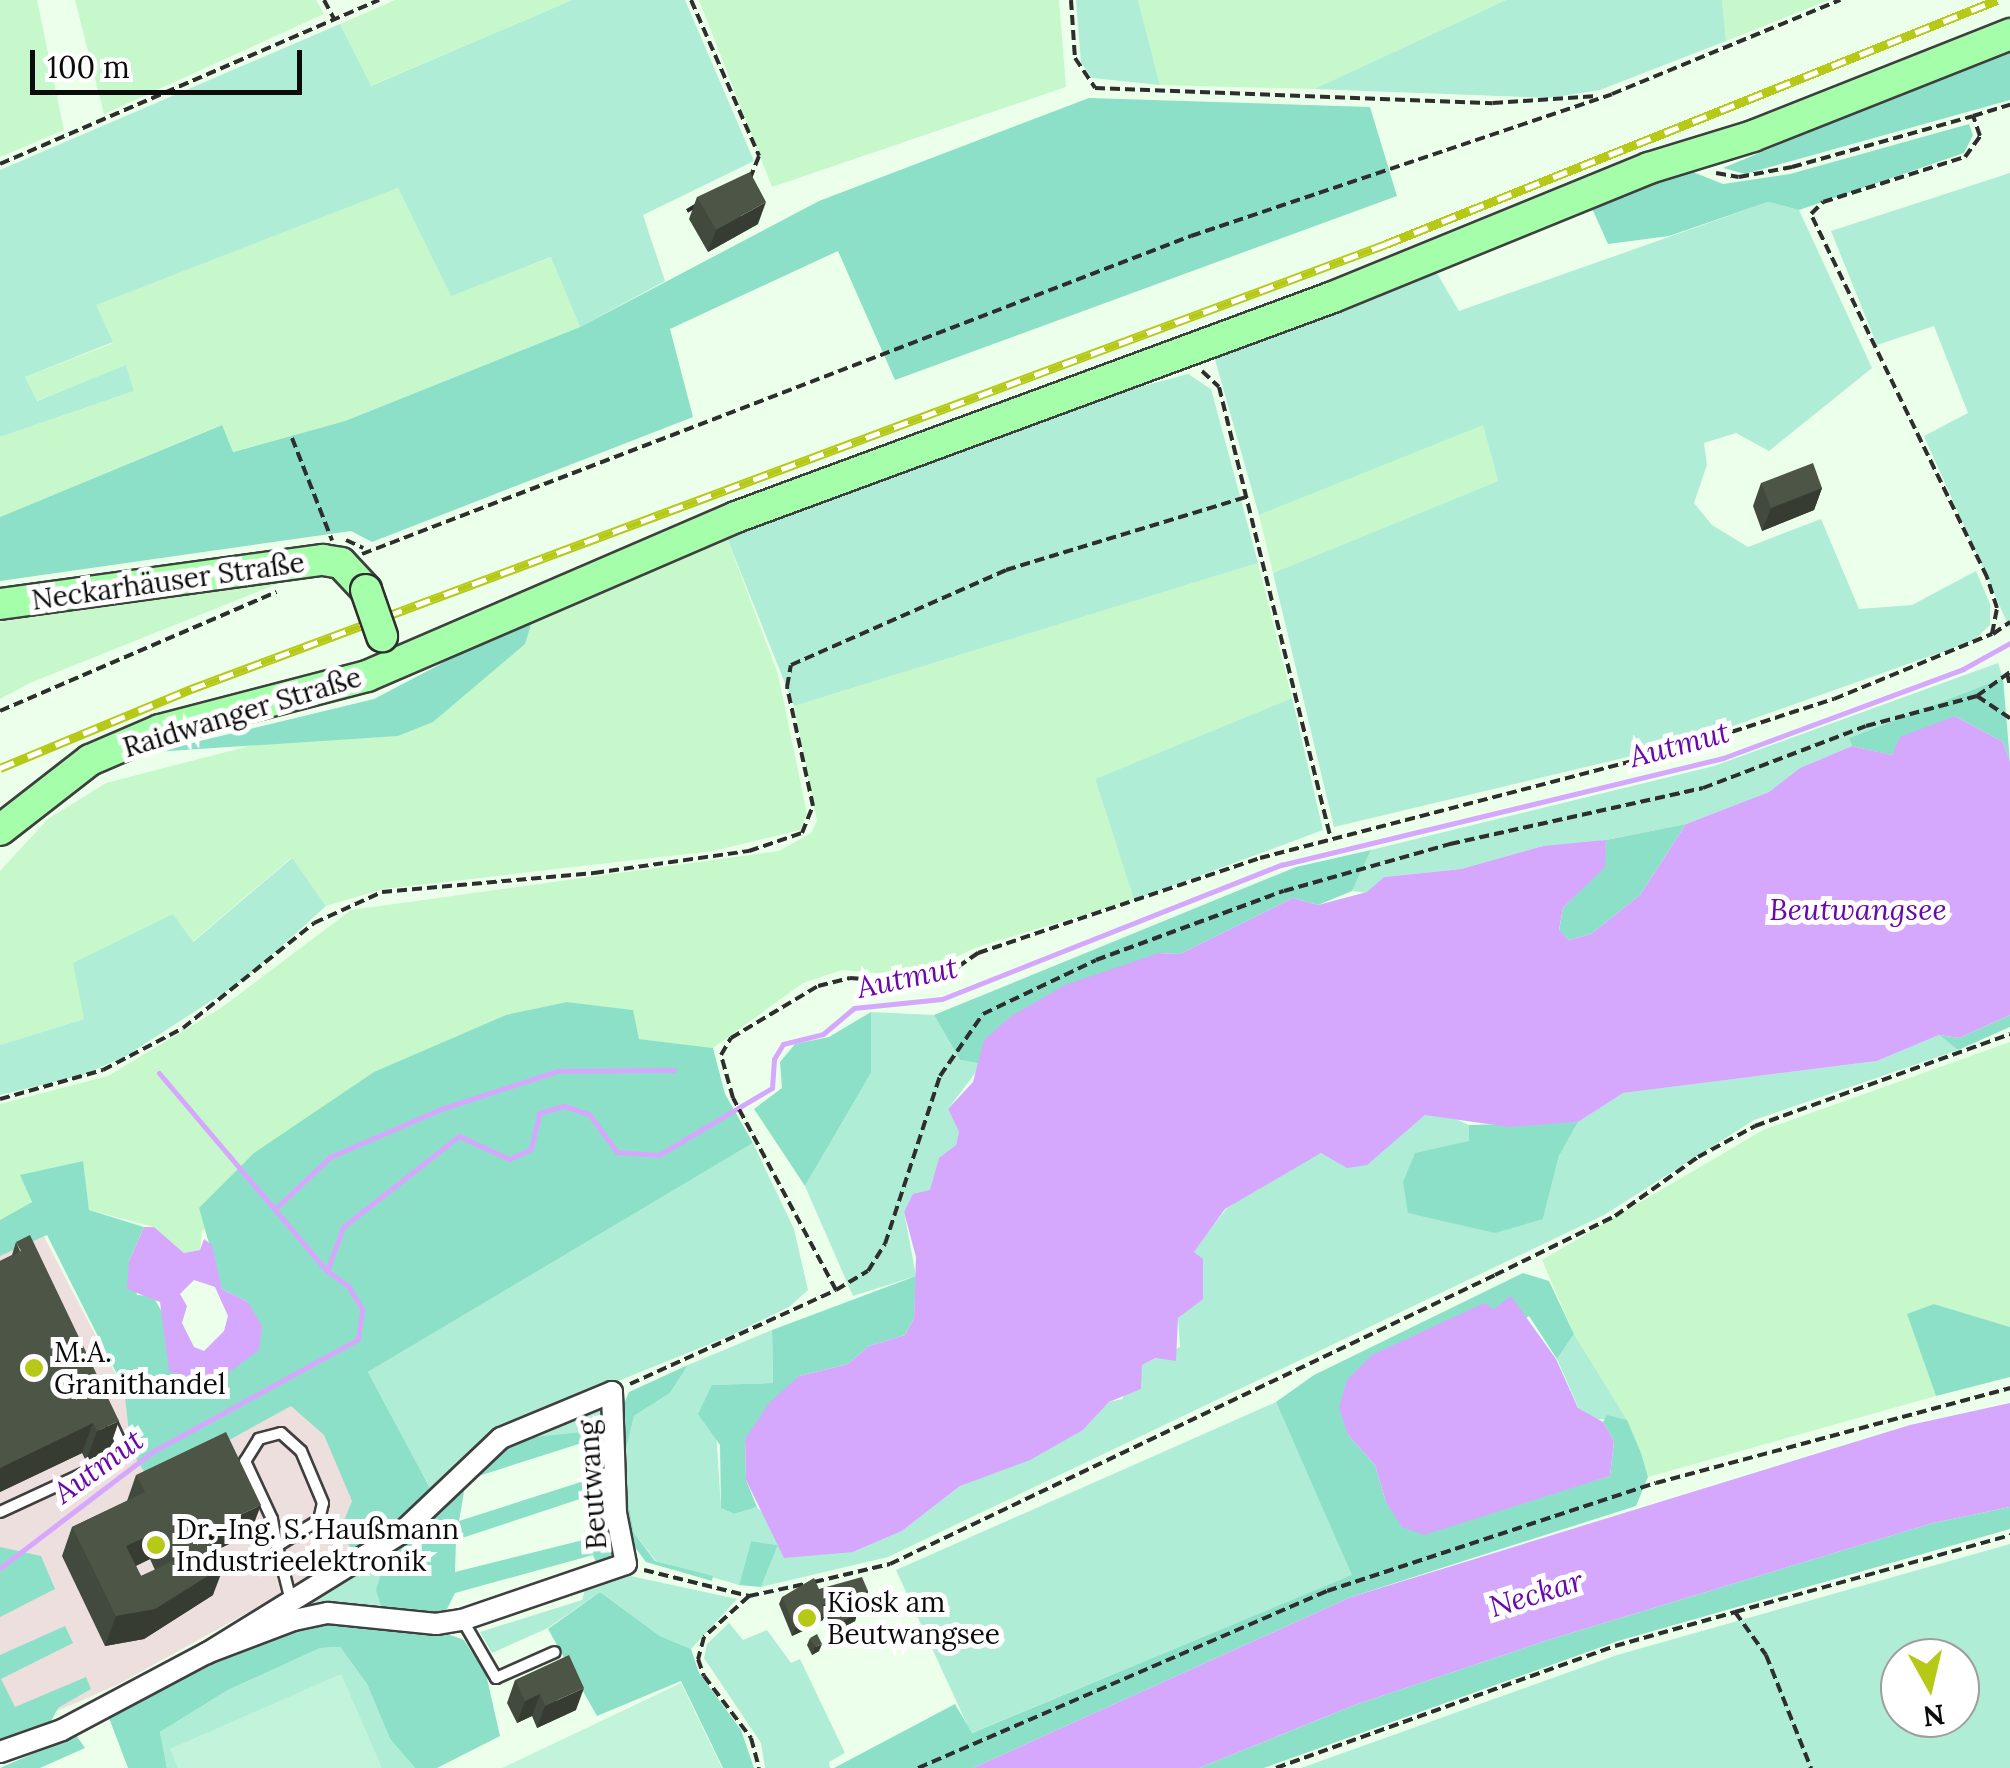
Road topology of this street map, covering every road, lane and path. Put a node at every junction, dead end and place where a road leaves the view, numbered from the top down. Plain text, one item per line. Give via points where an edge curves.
1 (324, 0) edge
2 (379, 0) edge
3 (691, 0) edge
4 (1071, 0) edge
5 (1840, 0) edge
6 (334, 19) junction
7 (2010, 34) edge
8 (1612, 94) junction
9 (2010, 105) edge
10 (1973, 116) junction
11 (1687, 156) junction
12 (0, 164) edge
13 (734, 186) edge
14 (702, 203) edge
15 (687, 211) dead end
16 (1188, 370) dead end
17 (292, 438) dead end
18 (1248, 496) junction
19 (333, 543) dead end
20 (365, 552) dead end
21 (282, 589) dead end
22 (0, 604) edge
23 (2010, 622) edge
24 (1992, 634) junction
25 (386, 650) junction
26 (2008, 673) edge
27 (2010, 686) edge
28 (1977, 696) junction
29 (0, 711) edge
30 (2010, 718) edge
31 (0, 830) edge
32 (1330, 835) junction
33 (2010, 1034) edge
34 (0, 1099) edge
35 (836, 1290) junction
36 (2010, 1388) edge
37 (612, 1392) junction
38 (102, 1407) edge
39 (0, 1512) edge
40 (2010, 1535) edge
41 (277, 1546) junction
42 (626, 1564) junction
43 (749, 1596) junction
44 (290, 1597) junction
45 (1736, 1612) junction
46 (462, 1620) junction
47 (555, 1652) dead end
48 (207, 1653) junction
49 (0, 1752) edge
50 (759, 1768) edge
51 (918, 1768) edge
52 (1276, 1768) edge
53 (1811, 1768) edge

1 - 6 path
2 - 6 path
3 - 13 path via 759,156 758,169
4 - 8 path via 1075,58 1095,88 1493,104 1554,104
5 - 8 path
6 - 12 path
7 - 11 street, Raidwanger Straße
8 - 20 path via 1191,236
9 - 10 path
10 - 11 path via 1739,177 1712,172
10 - 24 path via 1980,136 1965,157 1823,202 1812,214 1987,577 1997,608
11 - 25 street, Raidwanger Straße via 1333,297
14 - 15 path
16 - 18 path via 1211,375 1219,387
17 - 19 path
18 - 32 path
18 - 34 path via 1006,570 791,665 787,687 813,806 802,833 749,851 594,873 382,892 314,923 226,1000 183,1028 103,1070
21 - 29 path
22 - 25 street, Neckarhäuser Straße, bridge via 323,560 341,563 366,590
23 - 24 path
24 - 32 path via 1834,699 1674,750
25 - 31 street, Raidwanger Straße via 312,693 143,738 90,760
26 - 27 path
26 - 28 path
28 - 30 path
28 - 35 path via 1866,726 1703,788 1450,844 1284,891 1096,960 982,1014 940,1076 885,1244 868,1271
32 - 35 path via 978,953 933,984 850,978 818,986 731,1038 721,1055 733,1098
33 - 43 path via 1755,1126 1698,1156 1615,1216 890,1564
35 - 37 path
36 - 51 path via 1656,1484 1326,1591
37 - 42 street, Beutwang via 616,1512
37 - 44 street, Beutwang via 500,1438 400,1534
38 - 39 lane via 120,1442 118,1452
40 - 45 path
41 - 41 lane via 245,1461 258,1439 281,1432 301,1451 323,1503 319,1520
41 - 44 lane
42 - 43 path
42 - 46 street, Beutwang
43 - 50 path via 704,1637 698,1658 751,1738
44 - 48 street, Beutwang
45 - 52 path via 1615,1646
45 - 53 path via 1766,1655
46 - 47 lane via 496,1678
46 - 48 street, Beutwang via 436,1624 328,1613
48 - 49 street, Beutwang via 62,1730

